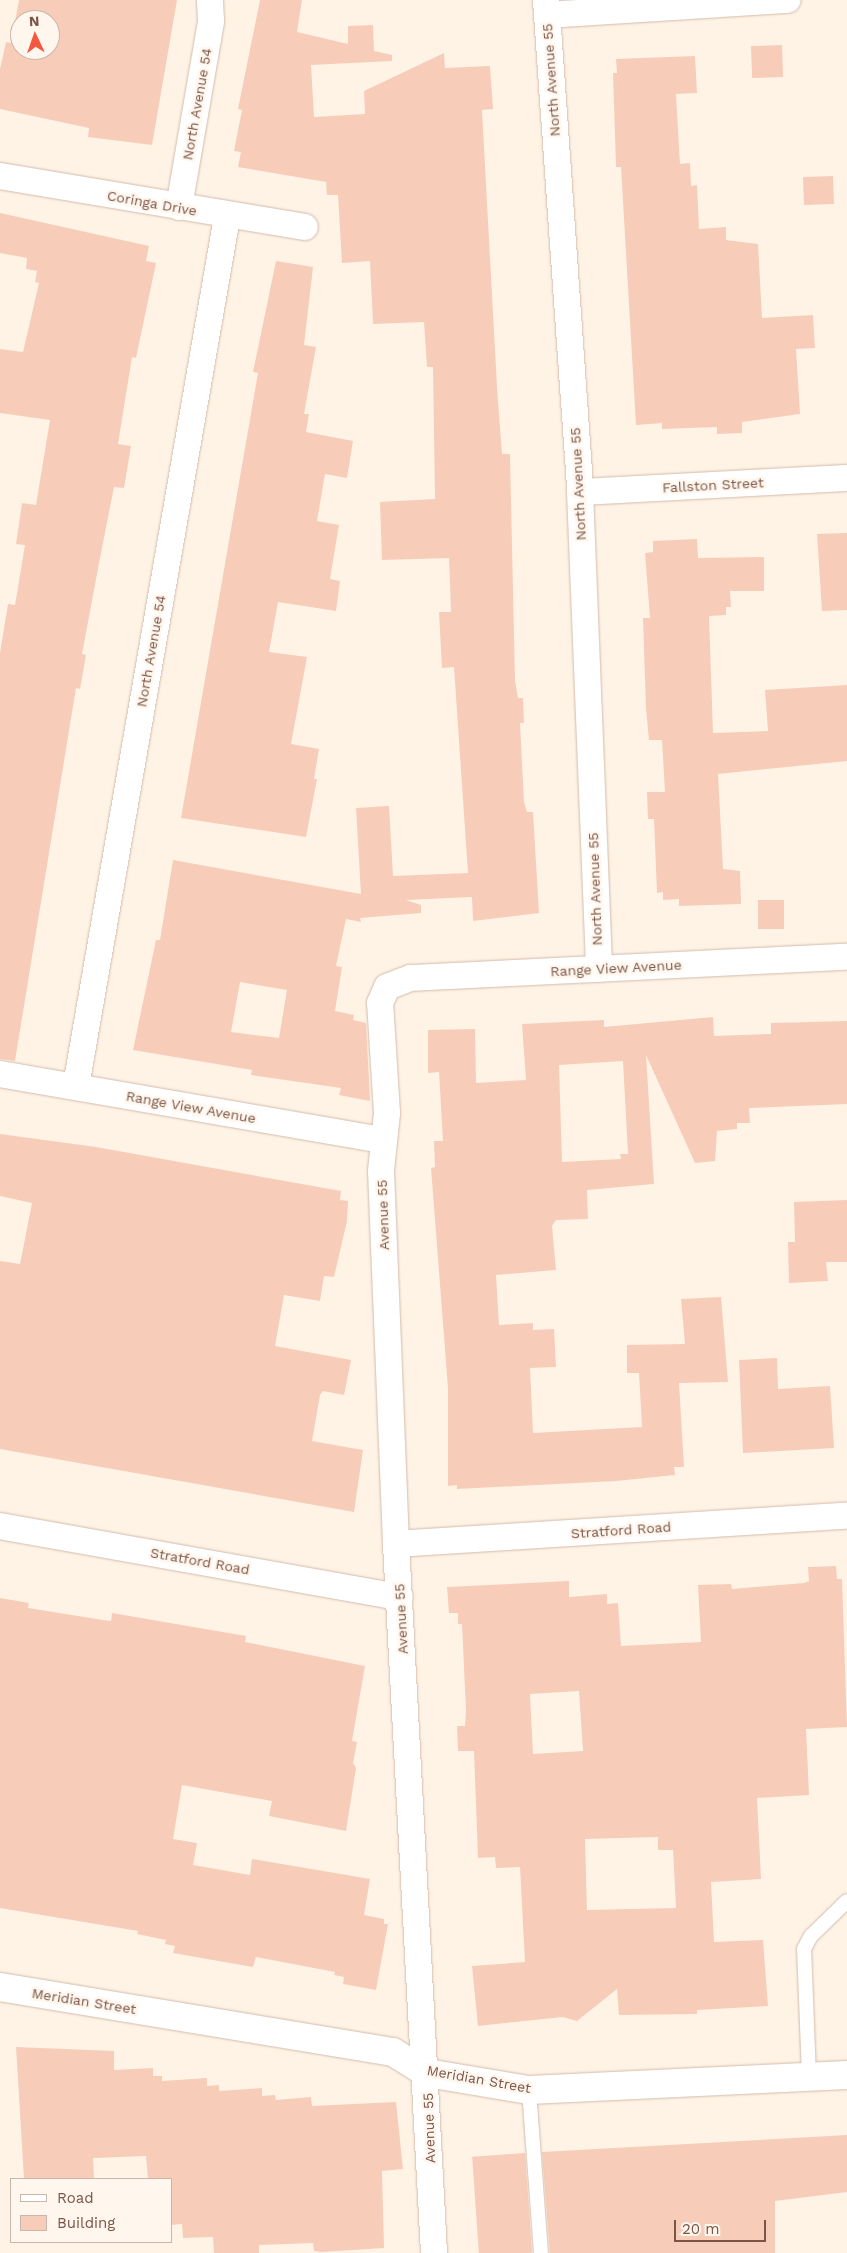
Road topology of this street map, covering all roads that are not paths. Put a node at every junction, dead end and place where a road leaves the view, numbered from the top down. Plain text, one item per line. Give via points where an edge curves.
1 (210, 0) edge
2 (788, 0) edge
3 (546, 7) edge
4 (0, 176) edge
5 (179, 207) junction
6 (227, 217) junction
7 (305, 227) dead end
8 (847, 478) edge
9 (580, 492) junction
10 (847, 957) edge
11 (598, 970) junction
12 (387, 987) joint
13 (0, 1074) edge
14 (76, 1086) junction
15 (382, 1140) junction
16 (847, 1516) edge
17 (0, 1526) edge
18 (396, 1544) junction
19 (400, 1597) junction
20 (847, 1901) edge
21 (0, 1987) edge
22 (427, 2073) junction
23 (847, 2075) edge
24 (808, 2077) junction
25 (529, 2090) junction
26 (434, 2253) edge
27 (541, 2253) edge

1 - 5 street, North Avenue 54 via 211,21
2 - 3 street
3 - 9 street, North Avenue 55
4 - 5 street, Coringa Drive
5 - 6 street, Coringa Drive
6 - 7 street, Coringa Drive
6 - 14 street, North Avenue 54
8 - 9 street, Fallston Street
9 - 11 street, North Avenue 55
10 - 11 street, Range View Avenue
11 - 12 street, Range View Avenue via 411,978
12 - 15 street, Avenue 55 via 380,1002 386,1113
13 - 14 street, Range View Avenue
14 - 15 street, Range View Avenue
15 - 18 street, Avenue 55
16 - 18 street, Stratford Road
17 - 19 street, Stratford Road
18 - 19 street, Avenue 55
19 - 22 street, Avenue 55
20 - 24 lane via 811,1936 804,1949
21 - 22 street, Meridian Street via 393,2052
22 - 25 street, Meridian Street
22 - 26 street, Avenue 55
23 - 24 street, Meridian Street
24 - 25 street, Meridian Street
25 - 27 lane

